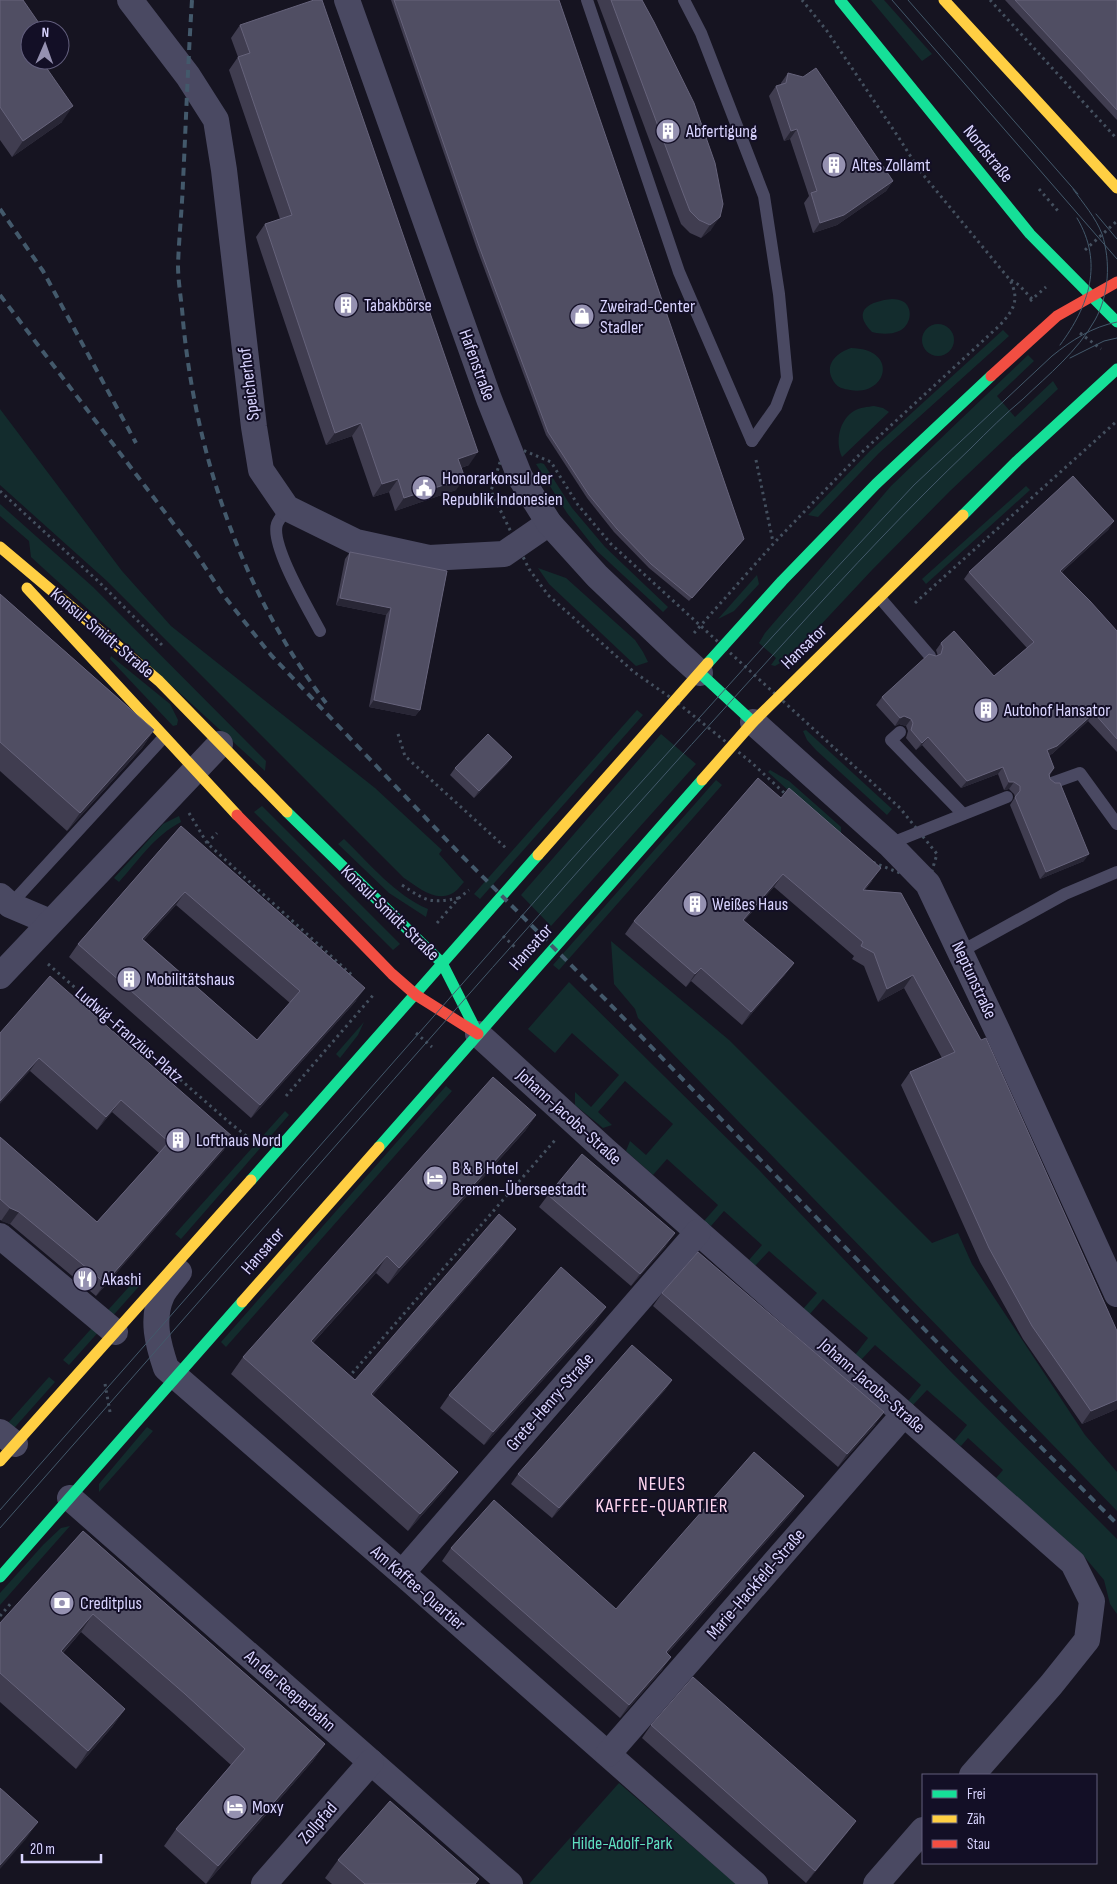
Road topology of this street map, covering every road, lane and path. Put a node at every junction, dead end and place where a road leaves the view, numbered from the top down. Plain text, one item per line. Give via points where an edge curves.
1 (130, 0) edge
2 (347, 0) edge
3 (587, 0) edge
4 (684, 0) edge
5 (802, 0) edge
6 (840, 0) edge
7 (944, 0) edge
8 (990, 0) edge
9 (1117, 139) edge
10 (1117, 188) edge
11 (1039, 189) dead end
12 (1058, 211) dead end
13 (1117, 282) edge
14 (1091, 297) junction
15 (1006, 319) dead end
16 (1117, 322) edge
17 (1117, 369) edge
18 (1117, 421) edge
19 (752, 441) junction
20 (506, 443) junction
21 (0, 491) edge
22 (287, 508) junction
23 (549, 523) junction
24 (774, 543) dead end
25 (517, 545) junction
26 (0, 547) edge
27 (0, 559) edge
28 (880, 598) junction
29 (895, 616) junction
30 (320, 631) dead end
31 (722, 646) junction
32 (168, 651) dead end
33 (930, 656) edge
34 (700, 673) junction
35 (777, 697) junction
36 (674, 700) junction
37 (800, 707) dead end
38 (794, 713) junction
39 (753, 722) junction
40 (900, 732) edge
41 (398, 734) dead end
42 (164, 737) junction
43 (220, 744) junction
44 (732, 747) junction
45 (752, 763) dead end
46 (195, 771) junction
47 (1052, 782) edge
48 (175, 792) junction
49 (1007, 797) edge
50 (963, 814) junction
51 (1117, 824) edge
52 (919, 832) junction
53 (889, 844) junction
54 (507, 849) dead end
55 (1117, 872) edge
56 (400, 884) dead end
57 (928, 884) junction
58 (5, 900) edge
59 (482, 918) junction
60 (50, 922) junction
61 (27, 946) junction
62 (960, 952) junction
63 (442, 963) junction
64 (537, 966) junction
65 (0, 976) edge
66 (359, 982) edge
67 (366, 988) edge
68 (416, 995) junction
69 (397, 1016) junction
70 (478, 1034) junction
71 (451, 1064) junction
72 (572, 1120) junction
73 (250, 1138) dead end
74 (698, 1232) junction
75 (0, 1236) edge
76 (178, 1262) junction
77 (1117, 1294) edge
78 (115, 1332) junction
79 (104, 1377) dead end
80 (176, 1377) junction
81 (345, 1382) edge
82 (111, 1414) dead end
83 (904, 1414) junction
84 (5, 1446) edge
85 (70, 1498) junction
86 (402, 1572) junction
87 (0, 1576) edge
88 (608, 1754) junction
89 (371, 1762) junction
90 (973, 1774) edge
91 (922, 1831) edge
92 (264, 1884) edge
93 (510, 1884) edge
94 (755, 1884) edge
95 (876, 1884) edge

1 - 22 street, Speicherhof via 188,76 216,120 261,470
2 - 20 street, Hafenstraße
3 - 19 lane via 680,272
4 - 19 lane via 701,33 764,196 787,378 776,407
5 - 15 path via 887,119 920,172 1010,280 1016,302
6 - 14 street, Nordstraße via 1030,234
7 - 10 street
8 - 9 path
11 - 12 path
13 - 14 street
14 - 16 street, Nordstraße
14 - 31 street via 1056,316 876,484
17 - 28 street, Hansator via 1017,461
18 - 29 path via 918,601
19 - 24 path
20 - 23 street, Hafenstraße via 520,477
20 - 25 path via 491,491
20 - 31 path via 551,462 578,505 611,544
21 - 32 path
22 - 25 street, Speicherhof via 356,542 429,558 504,554
22 - 30 lane via 277,525 276,541
23 - 25 street, Speicherhof
23 - 34 street, Hafenstraße via 597,576
25 - 36 path via 548,595 634,672
26 - 43 street, Konsul-Smidt-Straße via 159,680
27 - 42 street, Konsul-Smidt-Straße
28 - 29 lane
28 - 35 street, Hansator
29 - 33 lane
31 - 34 street
31 - 35 path
34 - 36 street
34 - 39 street
35 - 38 path
35 - 39 street, Hansator
36 - 44 path
36 - 59 street
37 - 38 path
38 - 52 path via 900,808
39 - 44 street, Hansator
39 - 53 street, Neptunstraße
40 - 50 lane via 890,740
41 - 54 path via 406,756
42 - 46 street, Konsul-Smidt-Straße
42 - 58 lane
43 - 46 street
43 - 63 street, Konsul-Smidt-Straße
44 - 45 path
44 - 64 street, Hansator
46 - 48 street
46 - 68 street, Konsul-Smidt-Straße
47 - 51 lane via 1080,773
48 - 60 street
48 - 66 path via 207,843
49 - 50 lane
50 - 52 lane
52 - 53 lane
52 - 57 path via 937,854
53 - 57 street, Neptunstraße
55 - 62 lane via 1065,894
56 - 59 path via 425,900 442,902 459,898
57 - 62 street, Neptunstraße
58 - 60 street
59 - 63 street
59 - 64 path
60 - 61 street
61 - 65 street
61 - 73 path, Ludwig-Franzius-Platz
62 - 77 street, Neptunstraße
63 - 68 street
63 - 70 street, Konsul-Smidt-Straße
64 - 70 street, Hansator
67 - 69 path
68 - 69 street
68 - 70 street, Konsul-Smidt-Straße
69 - 71 path
69 - 76 street
70 - 71 street, Hansator
70 - 72 street, Johann-Jacobs-Straße
71 - 80 street, Hansator
72 - 74 street, Johann-Jacobs-Straße
72 - 81 path
74 - 83 street, Johann-Jacobs-Straße
74 - 86 street, Grete-Henry-Straße
75 - 78 street
76 - 78 street
76 - 80 street, Am Kaffee-Quartier via 179,1272 162,1294 156,1319 161,1354 166,1368
78 - 84 street via 71,1383
79 - 82 path
80 - 85 street, Hansator
80 - 86 street, Am Kaffee-Quartier
83 - 88 street, Marie-Hackfeld-Straße
83 - 90 street, Johann-Jacobs-Straße via 1073,1563 1092,1601 1087,1640
85 - 87 street, Hansator
85 - 89 street, An der Reeperbahn
86 - 88 street, Am Kaffee-Quartier
88 - 94 street, Am Kaffee-Quartier
89 - 92 street, Zollpfad
89 - 93 street, An der Reeperbahn
91 - 95 street

